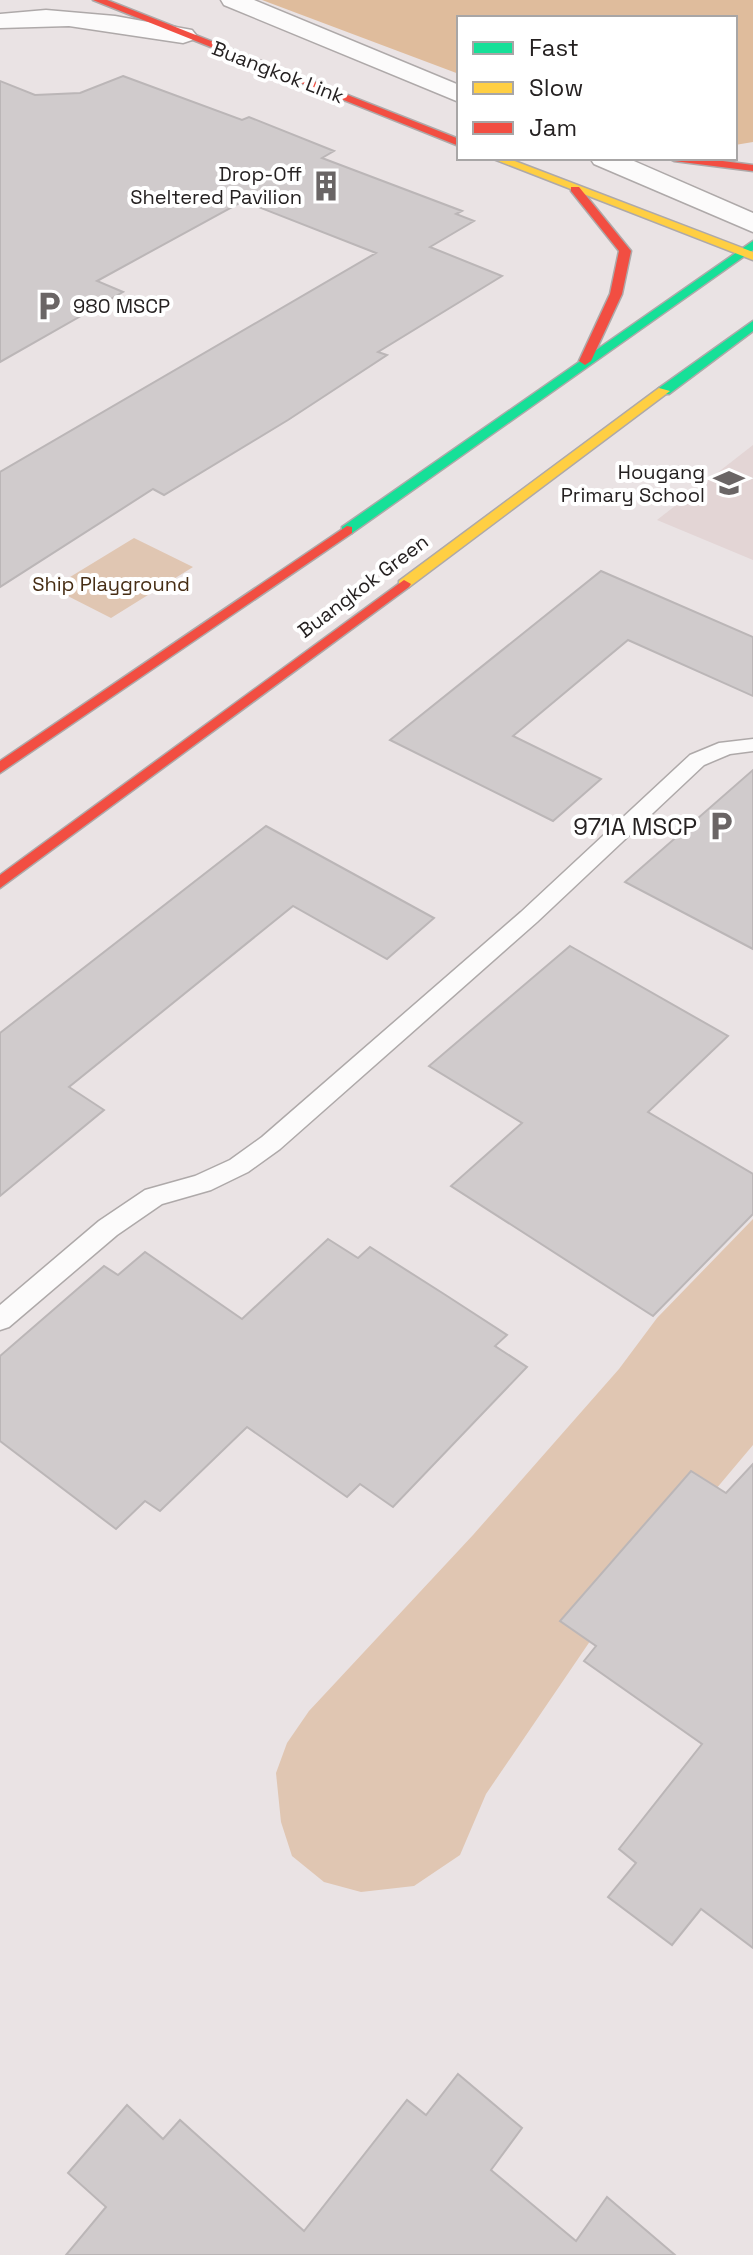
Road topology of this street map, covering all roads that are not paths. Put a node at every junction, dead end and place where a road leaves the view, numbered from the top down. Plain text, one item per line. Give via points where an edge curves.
1 (15, 0) edge
2 (98, 0) edge
3 (233, 0) edge
4 (0, 7) edge
5 (0, 21) edge
6 (183, 35) junction
7 (457, 93) edge
8 (457, 142) edge
9 (502, 160) edge
10 (609, 160) edge
11 (690, 160) edge
12 (753, 168) edge
13 (575, 189) junction
14 (753, 223) edge
15 (750, 251) edge
16 (751, 328) edge
17 (584, 364) junction
18 (753, 745) edge
19 (0, 768) edge
20 (0, 883) edge
21 (0, 1320) edge

1 - 4 street
2 - 6 main road, Buangkok Link
3 - 7 street, Buangkok Link
5 - 6 street via 73,17
6 - 8 main road, Buangkok Link
9 - 13 main road
10 - 14 street
11 - 12 main road
13 - 15 main road
13 - 17 main road via 625,251 616,294
15 - 17 main road
16 - 20 main road, Buangkok Green
17 - 19 main road
18 - 21 lane via 726,748 697,760 529,917 271,1143 226,1172 154,1197 108,1228

